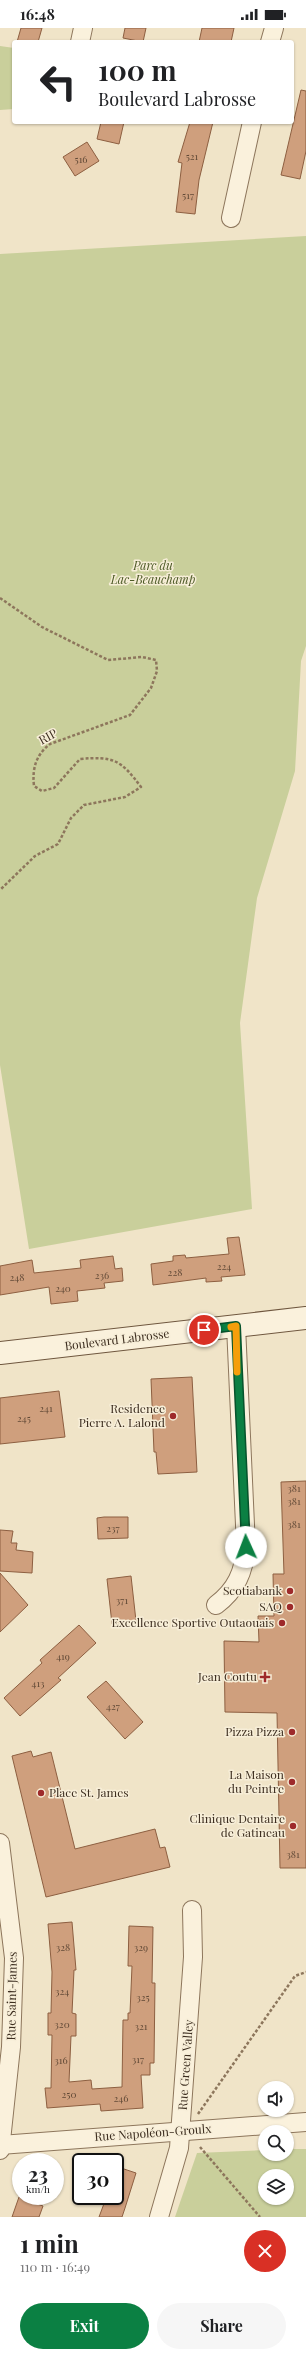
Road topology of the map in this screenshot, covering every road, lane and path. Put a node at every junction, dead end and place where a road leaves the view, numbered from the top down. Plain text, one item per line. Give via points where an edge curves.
1 (83, 28) edge
2 (274, 28) edge
3 (80, 40) edge
4 (271, 40) edge
5 (252, 124) edge
6 (230, 218) dead end
7 (0, 598) edge
8 (0, 890) edge
9 (306, 1318) edge
10 (236, 1326) junction
11 (0, 1353) edge
12 (216, 1605) dead end
13 (0, 1843) edge
14 (192, 1910) dead end
15 (7, 1958) edge
16 (306, 1972) edge
17 (198, 2115) dead end
18 (306, 2122) edge
19 (181, 2130) junction
20 (1, 2146) edge
21 (200, 2147) dead end
22 (159, 2217) edge
23 (260, 2217) edge

1 - 3 street
2 - 4 street
5 - 6 street
7 - 8 path, RIP via 42,627 108,660 142,657 156,660 157,671 151,688 130,714 50,744 39,752 32,773 34,786 42,791 54,788 80,759 98,757 118,761 141,787 125,797 84,805 71,818 58,844 35,856
9 - 10 main road, Boulevard Labrosse
10 - 11 main road, Boulevard Labrosse
10 - 12 street via 246,1547 244,1564 234,1588
13 - 15 street, Rue Saint-James
14 - 19 street, Rue Green Valley via 193,1957
15 - 20 street, Rue Saint-James via 11,2047
16 - 17 path via 295,1976
18 - 19 street, Rue Napoléon-Groulx
19 - 20 street, Rue Napoléon-Groulx
19 - 22 street, Rue Green Valley via 179,2154
21 - 23 path

